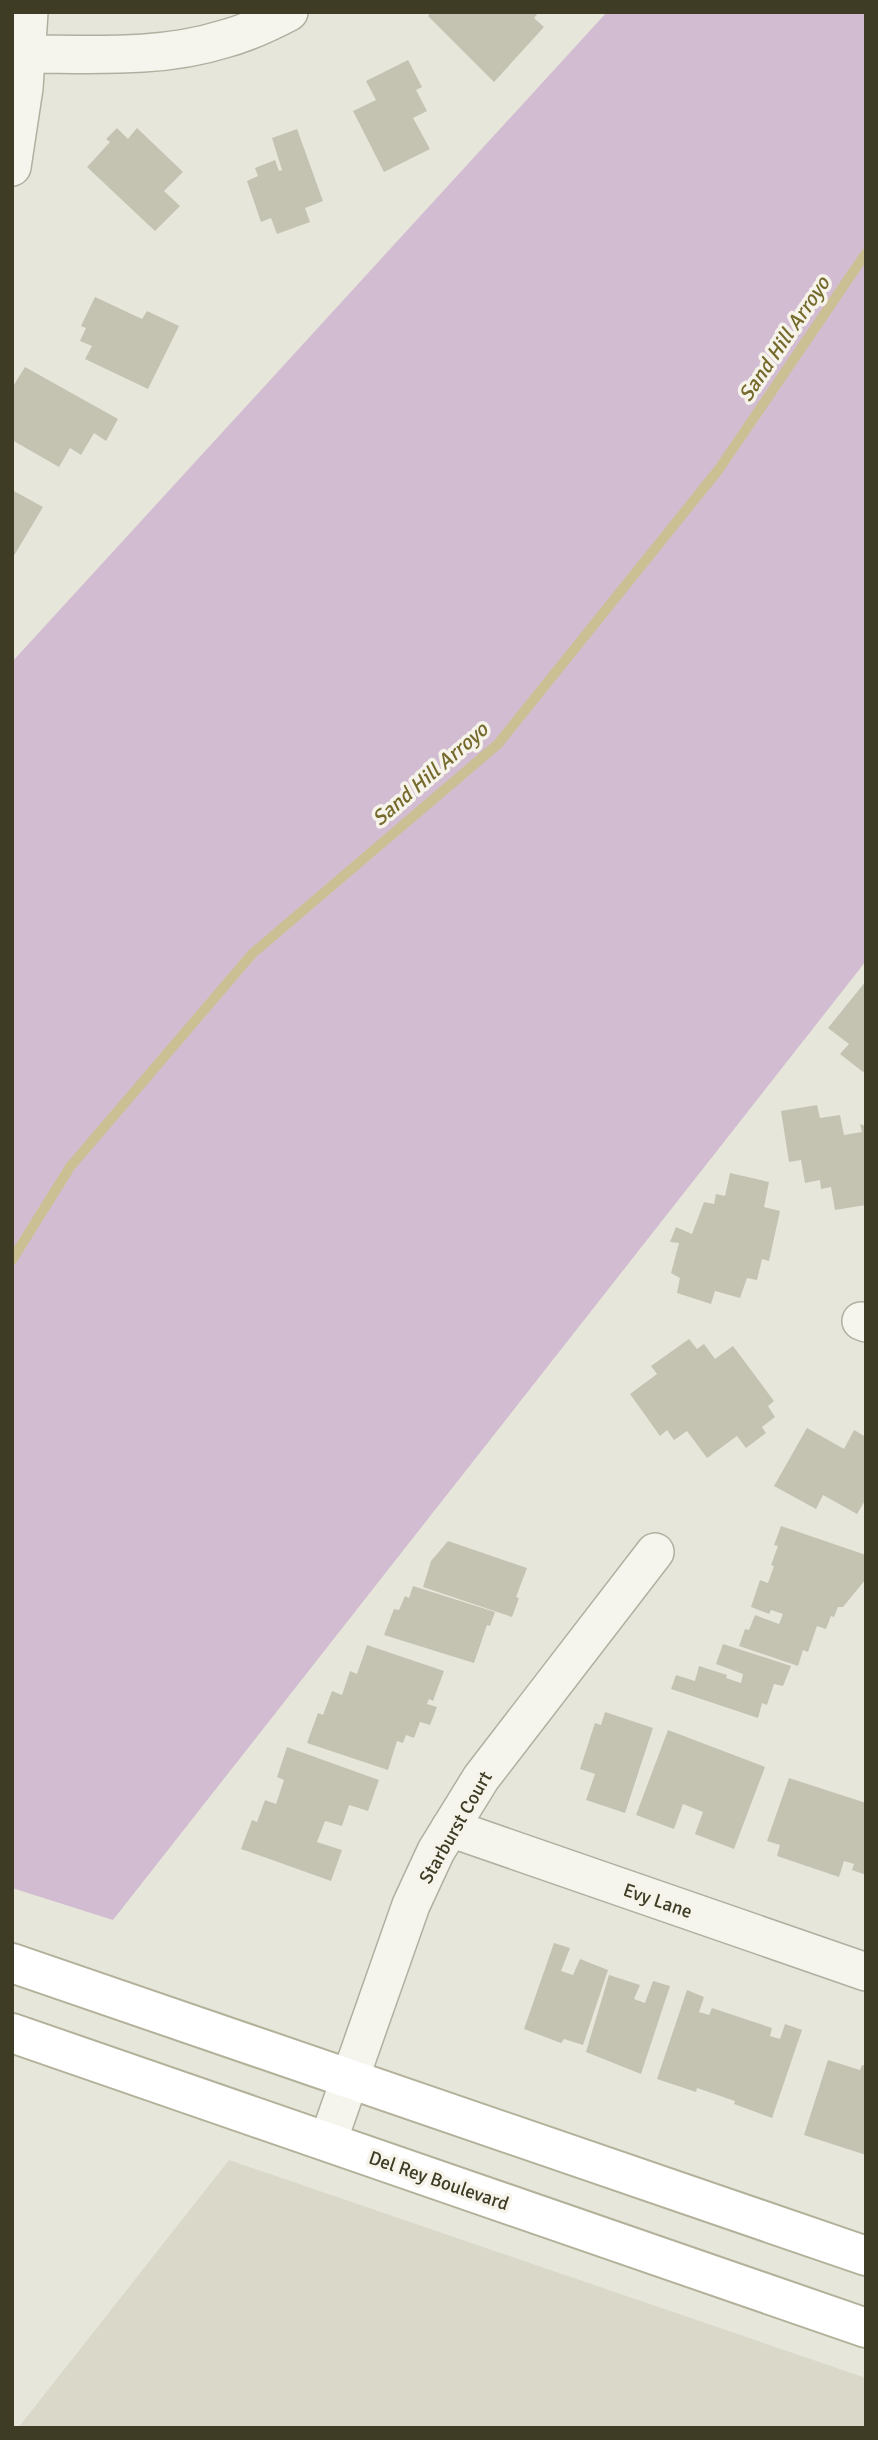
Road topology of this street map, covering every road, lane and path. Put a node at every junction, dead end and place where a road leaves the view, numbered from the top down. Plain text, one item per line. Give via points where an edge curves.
1 (289, 12) edge
2 (24, 31) edge
3 (12, 167) edge
4 (655, 1552) dead end
5 (450, 1828) junction
6 (12, 1963) edge
7 (866, 1972) edge
8 (12, 2033) edge
9 (350, 2078) junction
10 (328, 2141) junction
11 (866, 2256) edge
12 (866, 2328) edge

1 - 2 street via 223,40 147,53
2 - 3 street via 20,123
4 - 5 street, Starburst Court via 514,1732
5 - 7 street, Evy Lane
5 - 9 street, Starburst Court via 411,1905
6 - 9 main road
8 - 10 main road, Del Rey Boulevard
9 - 10 street, Starburst Court
9 - 11 main road
10 - 12 main road, Del Rey Boulevard

